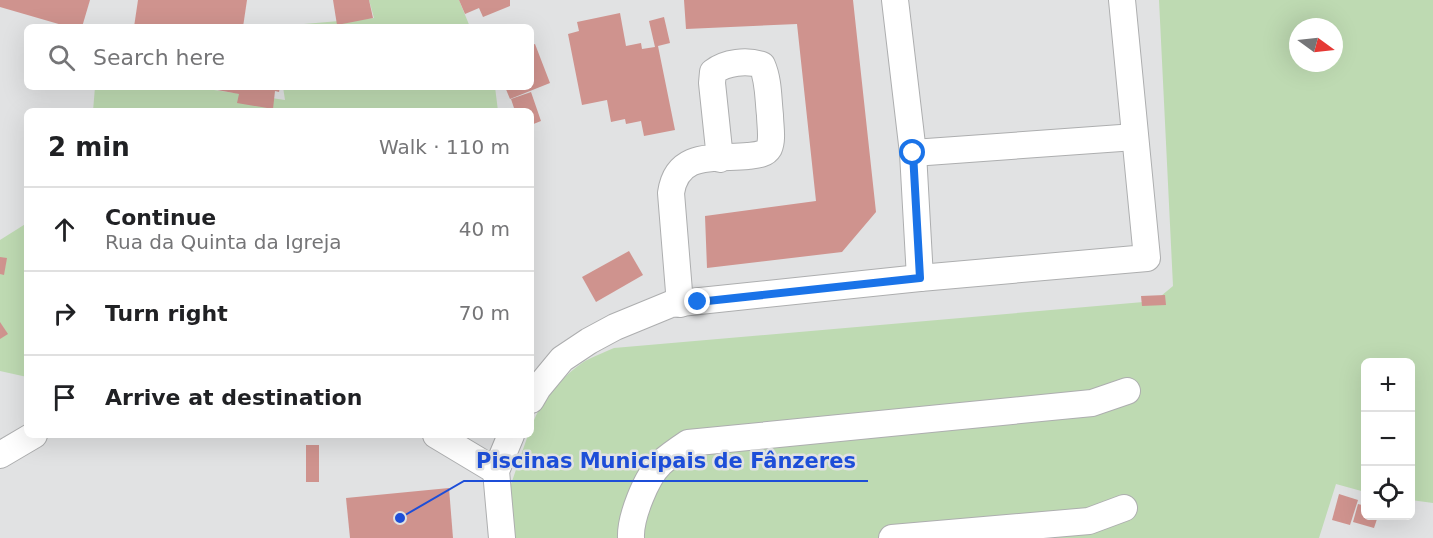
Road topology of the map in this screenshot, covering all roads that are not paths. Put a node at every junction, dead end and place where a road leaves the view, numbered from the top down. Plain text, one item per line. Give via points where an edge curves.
1 (896, 0) edge
2 (1122, 0) edge
3 (1135, 137) junction
4 (913, 153) junction
5 (720, 159) dead end
6 (920, 278) junction
7 (680, 304) junction
8 (1126, 391) dead end
9 (534, 394) edge
10 (29, 438) edge
11 (441, 438) edge
12 (510, 438) edge
13 (0, 455) edge
14 (496, 471) junction
15 (1124, 508) dead end
16 (502, 538) edge
17 (632, 538) edge
18 (892, 538) edge

1 - 4 street
2 - 3 street
3 - 4 street
3 - 6 street via 1147,258
4 - 6 street
5 - 7 street via 691,161 673,181
6 - 7 street
7 - 9 street via 671,304 589,341 562,359
8 - 17 street via 1092,403 688,443 659,465 642,493 630,526
10 - 13 street
11 - 14 street
12 - 14 street
14 - 16 street
15 - 18 street via 1089,521

